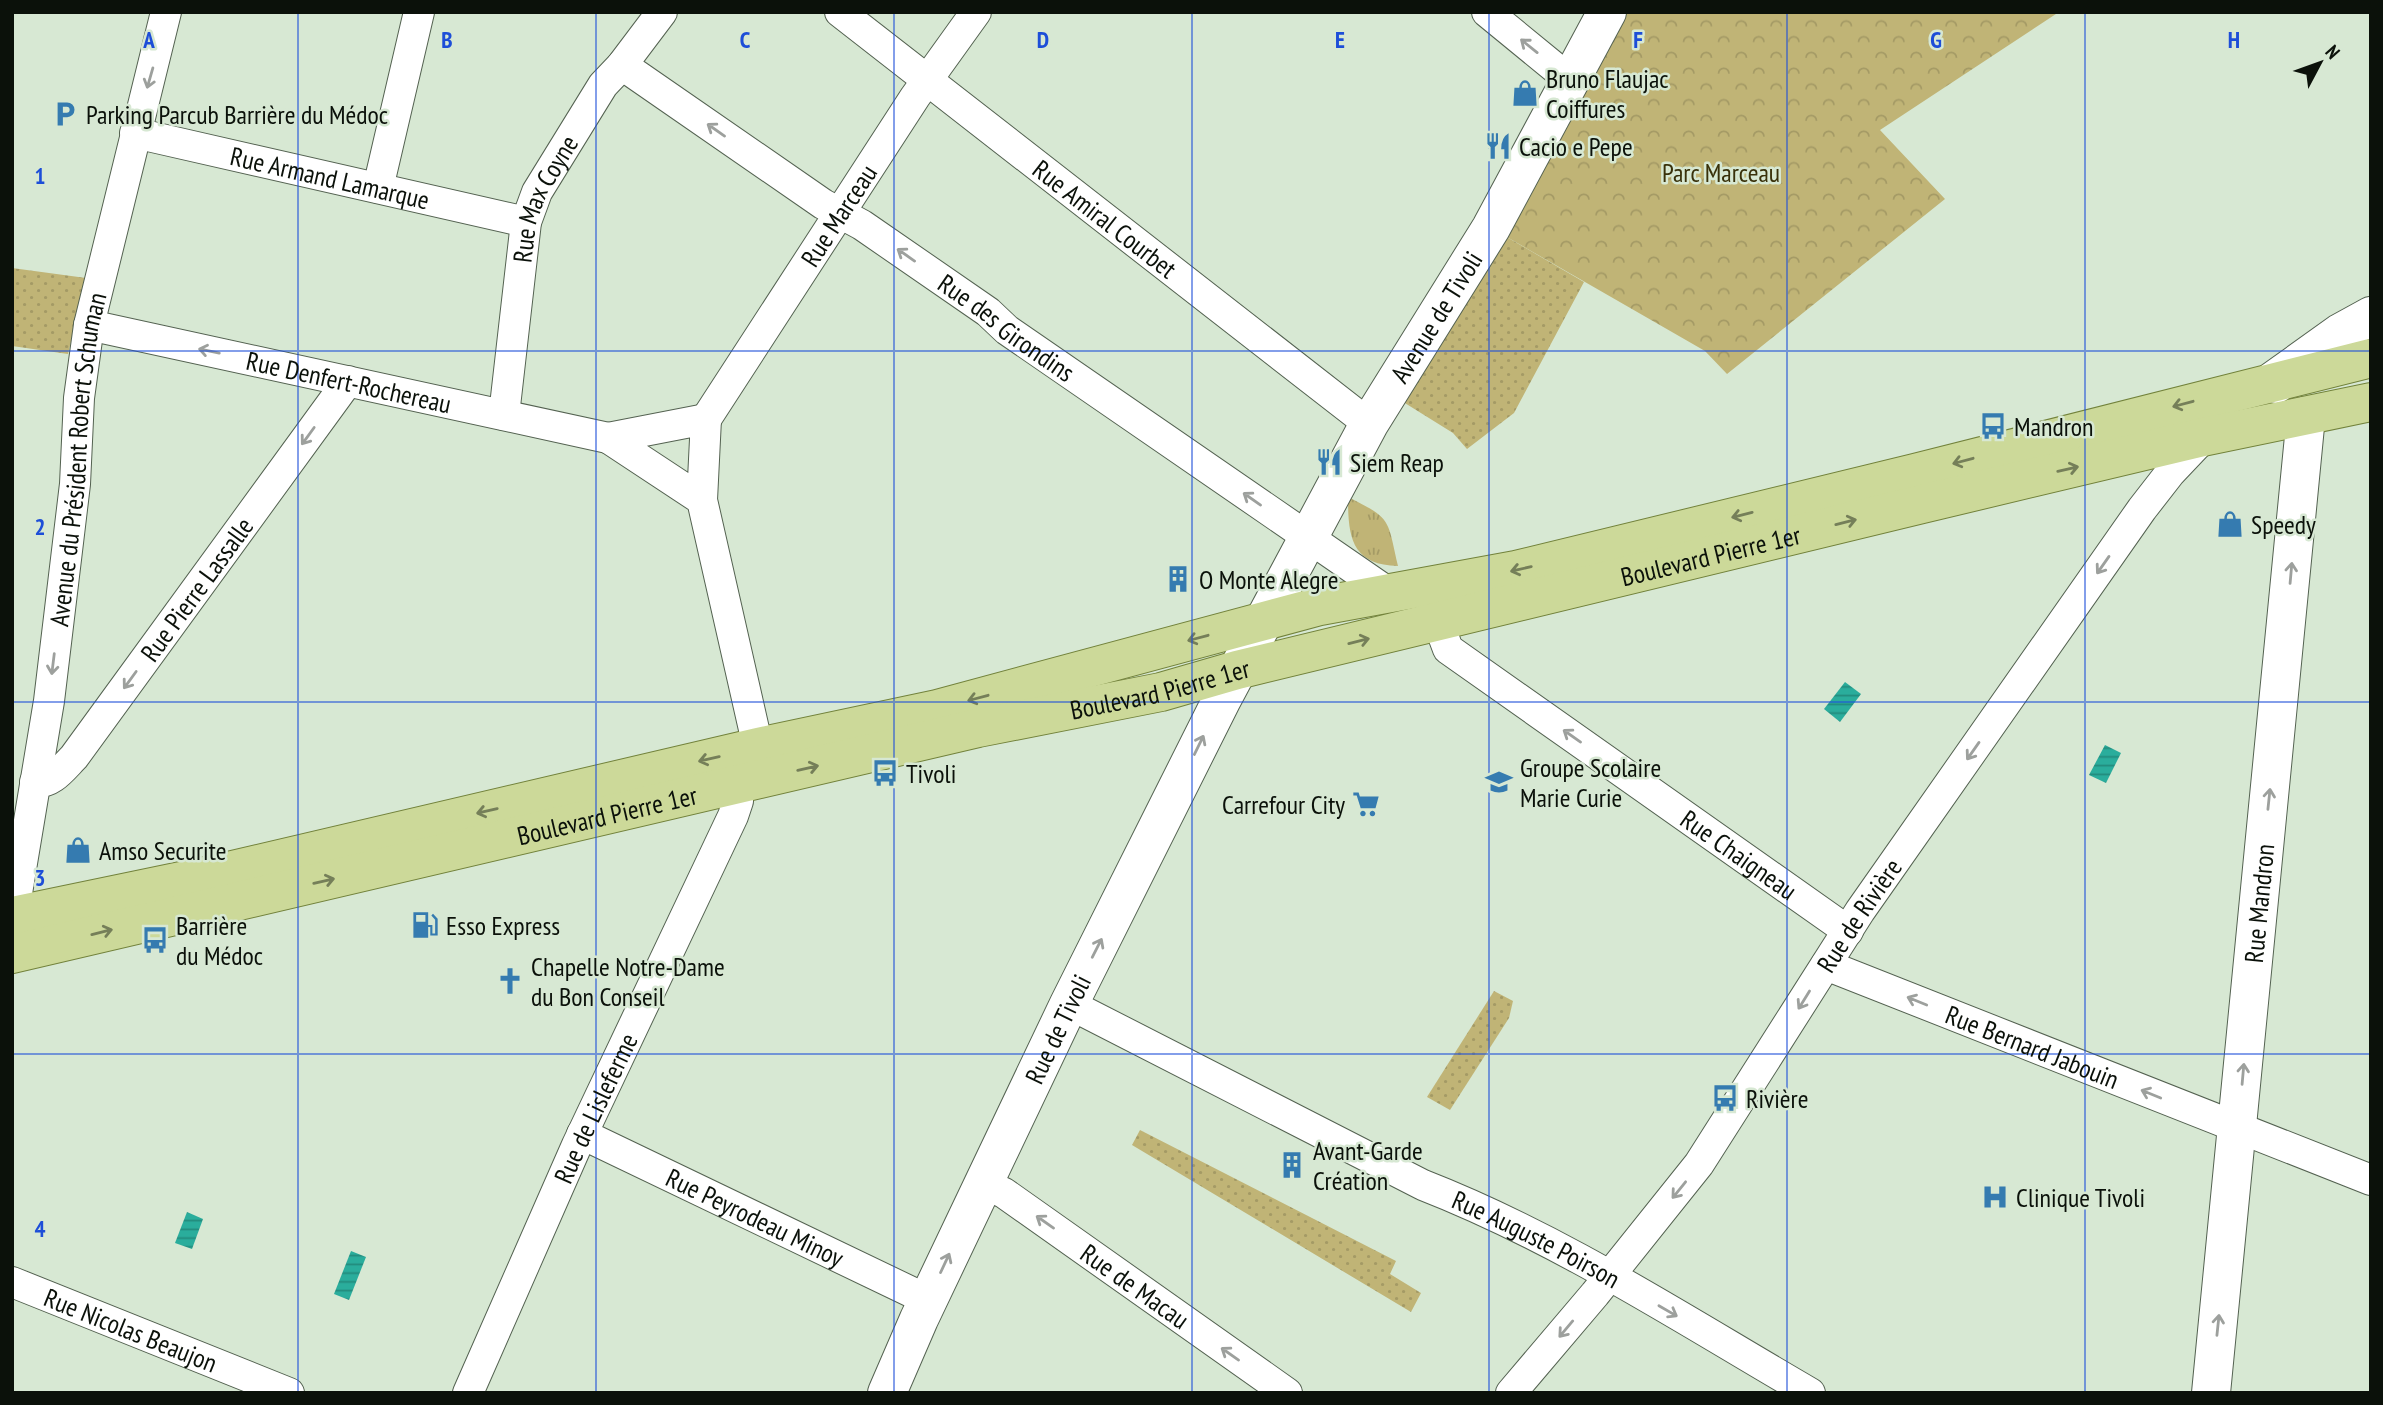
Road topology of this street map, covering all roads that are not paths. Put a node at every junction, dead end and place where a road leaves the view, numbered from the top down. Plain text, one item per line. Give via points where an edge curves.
1 (166, 12) edge
2 (419, 12) edge
3 (662, 12) edge
4 (840, 12) edge
5 (976, 12) edge
6 (1487, 12) edge
7 (1607, 12) edge
8 (622, 65) junction
9 (927, 80) junction
10 (1570, 80) junction
11 (135, 133) junction
12 (378, 188) junction
13 (839, 213) junction
14 (526, 222) junction
15 (2371, 316) edge
16 (89, 325) junction
17 (2371, 333) edge
18 (2357, 361) edge
19 (348, 381) junction
20 (2273, 381) junction
21 (2371, 402) edge
22 (504, 415) junction
23 (2306, 416) junction
24 (706, 419) junction
25 (1369, 424) junction
26 (608, 438) junction
27 (2203, 438) junction
28 (2104, 461) junction
29 (702, 500) junction
30 (2142, 509) junction
31 (1308, 538) junction
32 (1389, 593) junction
33 (1264, 620) junction
34 (1438, 622) junction
35 (1293, 657) junction
36 (1237, 670) junction
37 (758, 747) junction
38 (35, 782) junction
39 (734, 786) junction
40 (17, 915) edge
41 (1848, 931) junction
42 (61, 942) junction
43 (12, 954) edge
44 (1826, 965) junction
45 (1069, 1004) junction
46 (2238, 1128) junction
47 (583, 1134) junction
48 (2371, 1180) edge
49 (983, 1183) junction
50 (1609, 1276) junction
51 (12, 1282) edge
52 (928, 1300) junction
53 (289, 1393) edge
54 (468, 1393) edge
55 (887, 1393) edge
56 (1287, 1393) edge
57 (1511, 1393) edge
58 (1810, 1393) edge
59 (2211, 1393) edge

1 -> 11 street, Avenue du Président Robert Schuman
2 - 12 street
3 - 8 street, Rue Max Coyne
4 - 9 street, Rue Amiral Courbet
5 - 9 street, Rue Marceau
10 -> 6 street
7 - 10 street, Avenue de Tivoli
13 -> 8 street, Rue des Girondins
8 - 14 street, Rue Max Coyne via 603,85 560,153
9 - 13 street, Rue Marceau
9 - 25 street, Rue Amiral Courbet
10 - 25 street, Avenue de Tivoli via 1491,228
11 - 12 street, Rue Armand Lamarque
11 - 16 street, Avenue du Président Robert Schuman
12 - 14 street, Rue Armand Lamarque
13 - 24 street, Rue Marceau
31 -> 13 street, Rue des Girondins
14 - 22 street, Rue Max Coyne
15 - 20 street
19 -> 16 street, Rue Denfert-Rochereau
16 -> 38 street, Avenue du Président Robert Schuman via 79,398 75,484
17 - 18 street
18 - 20 main road, Boulevard Pierre 1er
18 - 23 street
19 - 22 street, Rue Denfert-Rochereau
19 -> 38 street, Rue Pierre Lassalle via 74,757 56,775
20 - 23 street
20 - 27 street, Rue de Rivière
20 -> 32 main road, Boulevard Pierre 1er via 1556,560
21 - 23 main road, Boulevard Pierre 1er
22 - 26 street, Rue Denfert-Rochereau
23 - 27 main road, Boulevard Pierre 1er
46 -> 23 street, Rue Mandron
24 - 26 street
24 - 29 street
25 - 31 street, Avenue de Tivoli
26 - 29 street
27 - 28 main road, Boulevard Pierre 1er
27 - 30 street, Rue de Rivière
28 - 30 street via 2133,470 2141,478
34 -> 28 main road, Boulevard Pierre 1er
29 - 37 street
30 -> 41 street, Rue de Rivière
31 - 32 street, Rue des Girondins
31 - 33 street, Avenue de Tivoli
32 - 33 main road, Boulevard Pierre 1er
33 - 35 street
33 - 36 street, Rue de Tivoli
33 -> 37 main road, Boulevard Pierre 1er via 937,709
35 -> 34 main road, Boulevard Pierre 1er
41 -> 34 street, Rue Chaigneau via 1448,649
35 - 36 main road, Boulevard Pierre 1er
39 -> 36 main road, Boulevard Pierre 1er via 978,728 1161,692
45 -> 36 street, Rue de Tivoli
37 -> 40 main road, Boulevard Pierre 1er via 224,872
38 - 40 street, Avenue du Président Robert Schuman
42 -> 39 main road, Boulevard Pierre 1er
39 - 47 street, Rue de Lisleferme via 733,816
40 - 42 street
41 - 44 street, Rue de Rivière
42 - 43 main road, Boulevard Pierre 1er
46 -> 44 street, Rue Bernard Jabouin
44 -> 50 street, Rue de Rivière via 1699,1164
45 - 49 street, Rue de Tivoli
45 - 50 street, Rue Auguste Poirson
46 - 48 street, Rue Bernard Jabouin
59 -> 46 street, Rue Mandron
47 - 52 street, Rue Peyrodeau Minoy
47 - 54 street, Rue de Lisleferme
52 -> 49 street, Rue de Tivoli
56 -> 49 street, Rue de Macau via 1004,1193
50 -> 57 street, Rue de Rivière
50 -> 58 street, Rue Auguste Poirson
51 - 53 street, Rue Nicolas Beaujon
52 - 55 street, Rue de Tivoli

